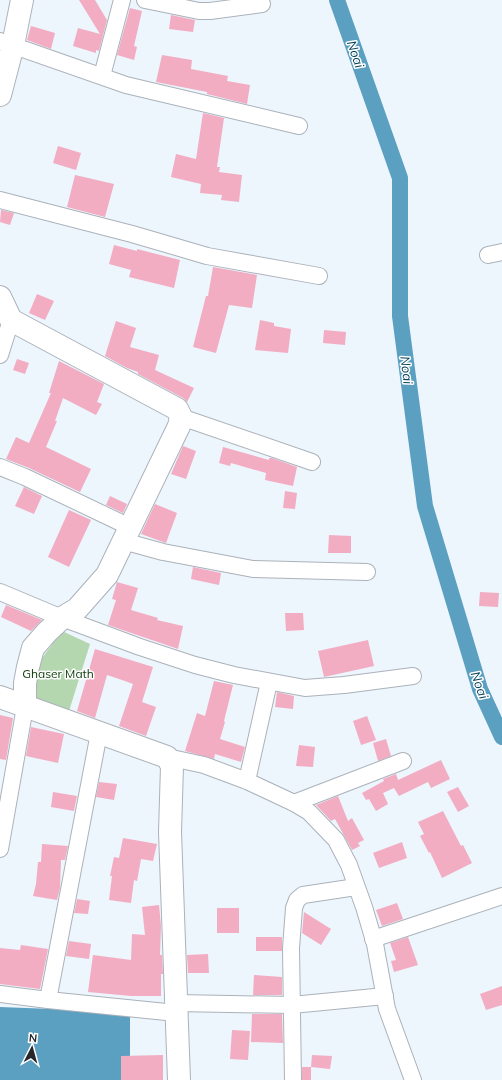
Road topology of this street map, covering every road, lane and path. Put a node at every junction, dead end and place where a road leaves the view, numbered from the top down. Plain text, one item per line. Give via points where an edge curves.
1 (22, 0) edge
2 (122, 0) edge
3 (145, 0) edge
4 (262, 4) dead end
5 (7, 43) edge
6 (102, 76) junction
7 (0, 95) edge
8 (299, 126) dead end
9 (0, 200) edge
10 (319, 276) dead end
11 (0, 297) edge
12 (11, 320) junction
13 (0, 355) edge
14 (181, 417) junction
15 (312, 462) dead end
16 (0, 467) edge
17 (126, 534) junction
18 (367, 572) dead end
19 (0, 592) edge
20 (62, 618) junction
21 (413, 676) dead end
22 (269, 682) junction
23 (0, 697) edge
24 (25, 707) junction
25 (99, 733) junction
26 (167, 757) junction
27 (403, 761) dead end
28 (247, 782) junction
29 (294, 803) junction
30 (0, 849) edge
31 (356, 887) junction
32 (502, 896) edge
33 (373, 939) junction
34 (0, 994) edge
35 (385, 996) junction
36 (48, 1000) junction
37 (292, 1005) junction
38 (176, 1008) junction
39 (179, 1080) edge
40 (293, 1080) edge
41 (413, 1080) edge

1 - 5 street
2 - 6 street
3 - 4 street via 199,11
5 - 6 street
5 - 7 street
6 - 8 street
9 - 10 street via 206,256
11 - 12 street
12 - 13 street
12 - 14 street via 177,409
14 - 15 street
14 - 17 street via 179,426
16 - 17 street via 25,476
17 - 18 street via 163,552 253,569
17 - 20 street via 107,575 77,609
19 - 20 street
20 - 22 street via 140,648 195,665
20 - 24 street via 33,648 25,683
21 - 22 street via 305,688
22 - 28 street
23 - 24 street
24 - 25 street
24 - 30 street
25 - 26 street
25 - 36 street
26 - 28 street via 204,765
26 - 38 street via 172,766 170,832
27 - 29 street
28 - 29 street
29 - 31 street via 309,812 336,840 349,865
31 - 33 street
31 - 37 street via 303,895 297,900 291,948
32 - 33 street
33 - 35 street
34 - 36 street
35 - 37 street
35 - 41 street via 387,1009
36 - 38 street
37 - 38 street
37 - 40 street
38 - 39 street

